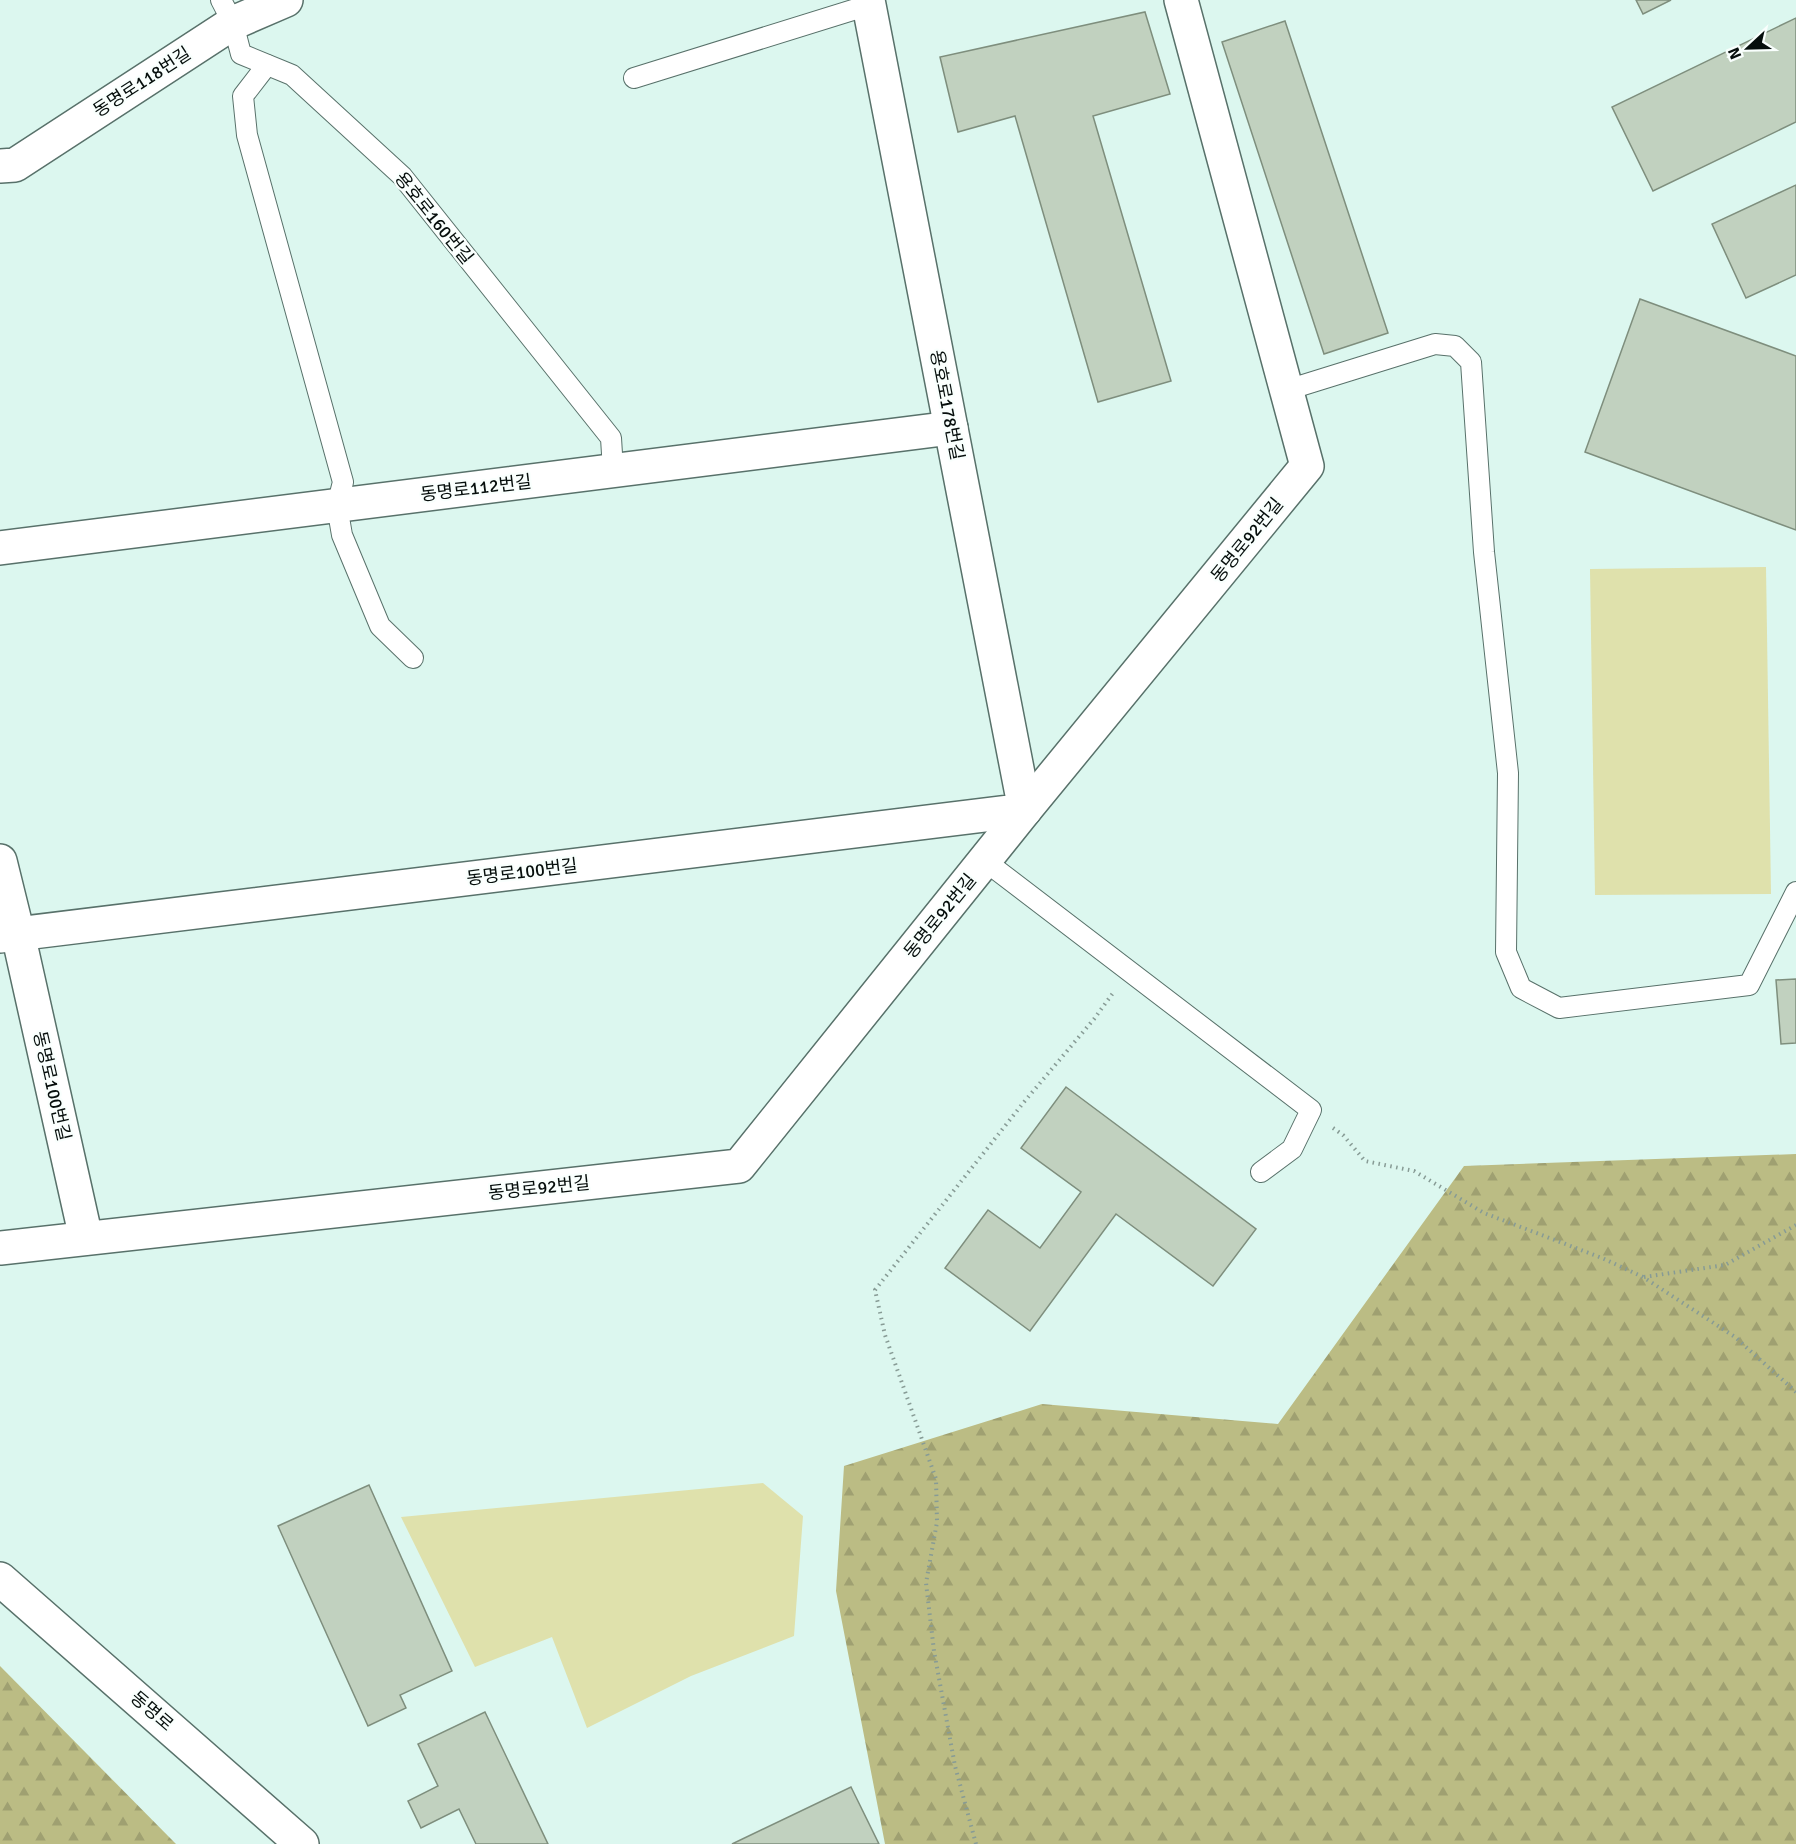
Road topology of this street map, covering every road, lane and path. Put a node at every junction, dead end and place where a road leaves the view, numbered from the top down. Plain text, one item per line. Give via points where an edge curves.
1 (286, 0) edge
2 (1181, 0) edge
3 (874, 2) edge
4 (227, 11) edge
5 (267, 65) junction
6 (634, 78) dead end
7 (0, 166) edge
8 (1287, 390) junction
9 (951, 428) junction
10 (614, 470) junction
11 (337, 506) junction
12 (0, 548) edge
13 (413, 658) dead end
14 (1025, 810) junction
15 (0, 861) edge
16 (985, 861) junction
17 (1796, 891) edge
18 (9, 935) edge
19 (1129, 971) junction
20 (1311, 1110) junction
21 (1262, 1172) dead end
22 (1796, 1225) edge
23 (86, 1238) junction
24 (0, 1248) edge
25 (1643, 1277) junction
26 (1796, 1392) edge
27 (0, 1579) edge
28 (302, 1844) edge
29 (976, 1844) edge

1 - 4 street, 동명로118번길
2 - 8 street, 동명로92번길
3 - 6 lane
3 - 9 street, 용호로178번길
4 - 5 lane, 용호로160번길 via 241,54
4 - 7 street, 동명로118번길 via 15,165
5 - 10 lane, 용호로160번길 via 292,75 402,176 611,438
5 - 11 lane via 243,96 247,135 343,482
8 - 14 street, 동명로92번길 via 1307,466
8 - 17 lane via 1435,345 1455,346 1471,362 1484,552 1508,773 1506,952 1521,988 1559,1008 1749,985
9 - 10 street, 동명로112번길
9 - 14 street, 용호로178번길
10 - 11 street, 동명로112번길
11 - 12 street, 동명로112번길
11 - 13 lane via 342,535 380,626
14 - 16 street, 동명로92번길
14 - 18 street, 동명로100번길
15 - 18 street
16 - 19 lane
16 - 23 street, 동명로92번길 via 739,1166
18 - 23 street, 동명로100번길
19 - 20 lane
19 - 29 path via 875,1290 885,1335 936,1479 937,1522 926,1583 955,1766
20 - 21 lane via 1292,1149
20 - 25 path via 1343,1135 1365,1161 1414,1171 1484,1213
22 - 25 path via 1725,1265
23 - 24 street, 동명로92번길
25 - 26 path via 1735,1337
27 - 28 street, 동명로

